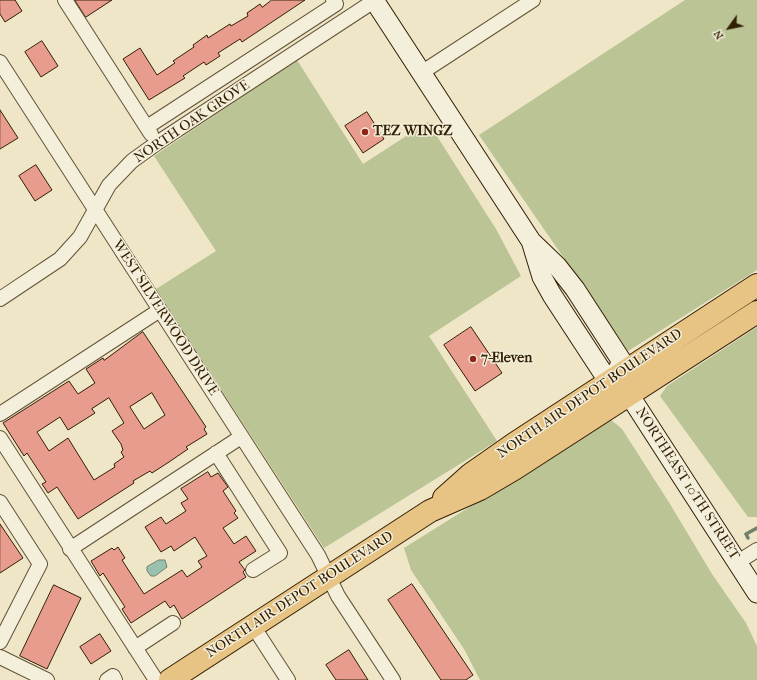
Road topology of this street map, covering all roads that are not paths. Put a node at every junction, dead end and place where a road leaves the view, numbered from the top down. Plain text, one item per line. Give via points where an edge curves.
1 (65, 0) edge
2 (334, 0) edge
3 (533, 0) edge
4 (374, 1) edge
5 (0, 62) edge
6 (421, 73) junction
7 (147, 127) junction
8 (157, 143) junction
9 (95, 209) junction
10 (757, 285) edge
11 (0, 300) edge
12 (160, 310) junction
13 (757, 312) edge
14 (617, 376) junction
15 (630, 396) junction
16 (0, 414) edge
17 (241, 437) junction
18 (0, 438) edge
19 (216, 453) junction
20 (0, 502) edge
21 (430, 511) junction
22 (70, 549) junction
23 (757, 550) edge
24 (738, 562) junction
25 (253, 570) dead end
26 (329, 576) junction
27 (757, 593) edge
28 (174, 623) dead end
29 (253, 626) junction
30 (0, 642) edge
31 (135, 648) junction
32 (0, 657) edge
33 (47, 680) edge
34 (107, 680) edge
35 (115, 680) edge
36 (156, 680) edge
37 (170, 680) edge
38 (288, 680) edge
39 (393, 680) edge

1 - 7 street
2 - 7 street via 336,4
3 - 6 street
4 - 6 main road
4 - 8 street, NORTH OAK GROVE
5 - 9 street, WEST SILVERWOOD DRIVE
6 - 14 main road via 531,241 575,289 621,360
7 - 8 street
8 - 9 street, NORTH OAK GROVE via 132,161 109,185
9 - 11 street, NORTH OAK GROVE via 80,237 60,259
9 - 12 street, WEST SILVERWOOD DRIVE
10 - 14 main road, NORTH AIR DEPOT BOULEVARD
12 - 16 street
12 - 17 street, WEST SILVERWOOD DRIVE
13 - 15 main road, NORTH AIR DEPOT BOULEVARD
14 - 15 main road, NORTHEAST 10TH STREET
14 - 21 main road, NORTH AIR DEPOT BOULEVARD via 486,463
15 - 21 main road, NORTH AIR DEPOT BOULEVARD via 480,489
15 - 24 main road, NORTHEAST 10TH STREET
17 - 19 street
17 - 26 street, WEST SILVERWOOD DRIVE
18 - 22 street
19 - 22 street
19 - 25 street via 280,553
20 - 30 street via 40,564
21 - 26 main road, NORTH AIR DEPOT BOULEVARD
22 - 31 street
23 - 24 street
24 - 27 main road, NORTHEAST 10TH STREET
26 - 29 main road, NORTH AIR DEPOT BOULEVARD
26 - 39 street, WEST SILVERWOOD DRIVE via 338,596
28 - 31 street
29 - 37 main road, NORTH AIR DEPOT BOULEVARD
29 - 38 street
31 - 36 street
32 - 33 street
34 - 35 street via 112,676

